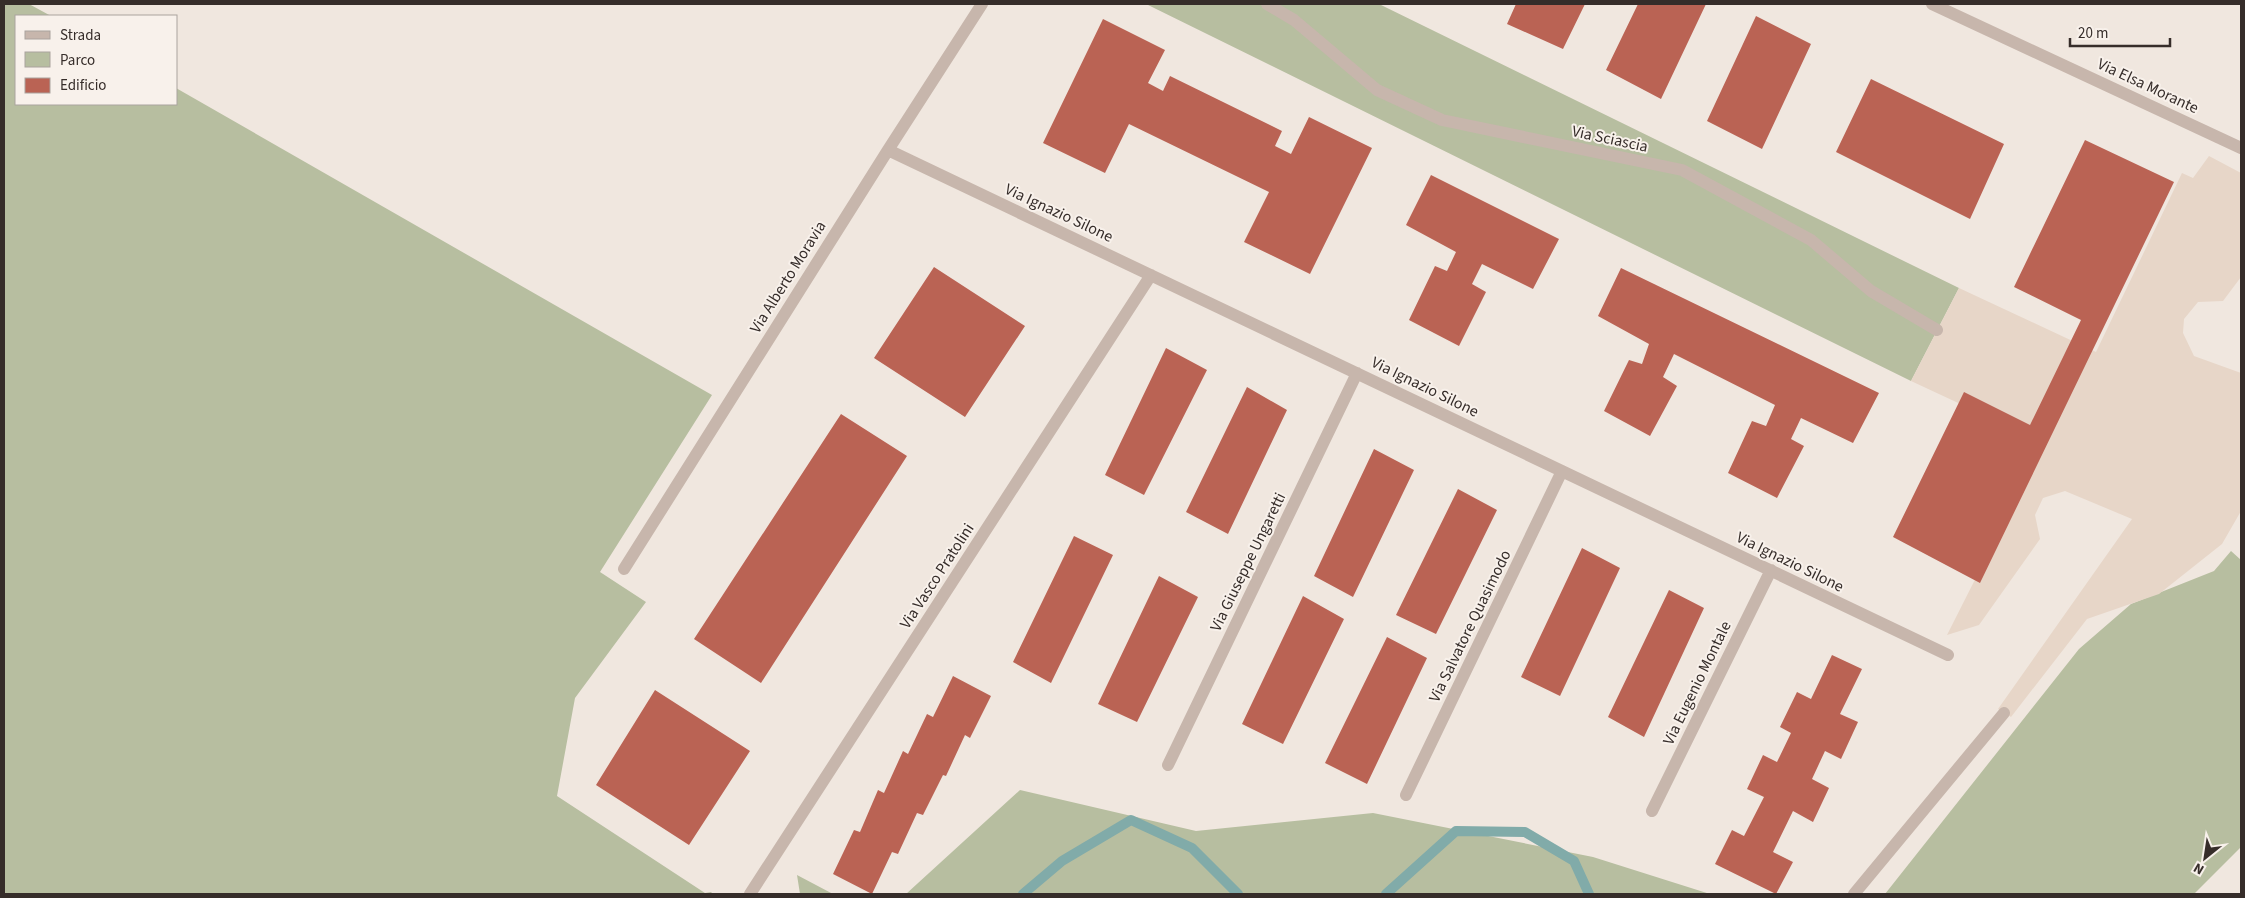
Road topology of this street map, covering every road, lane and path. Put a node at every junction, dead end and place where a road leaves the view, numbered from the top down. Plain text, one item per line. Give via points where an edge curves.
1 (982, 4) edge
2 (1267, 4) edge
3 (1932, 4) edge
4 (2241, 148) edge
5 (888, 150) junction
6 (1150, 274) junction
7 (1937, 330) dead end
8 (1357, 373) junction
9 (1562, 471) junction
10 (624, 569) dead end
11 (1771, 570) junction
12 (1948, 655) dead end
13 (2004, 713) dead end
14 (1168, 765) dead end
15 (1406, 795) dead end
16 (1652, 811) dead end
17 (750, 894) edge
18 (1854, 894) edge

1 - 5 street, Via Alberto Moravia
2 - 7 street, Via Sciascia via 1294,20 1377,90 1442,120 1682,170 1811,240 1871,291
3 - 4 street, Via Elsa Morante
5 - 6 street, Via Ignazio Silone
5 - 10 street, Via Alberto Moravia
6 - 8 street, Via Ignazio Silone
6 - 17 street, Via Vasco Pratolini
8 - 9 street, Via Ignazio Silone
8 - 14 street, Via Giuseppe Ungaretti
9 - 11 street, Via Ignazio Silone
9 - 15 street, Via Salvatore Quasimodo
11 - 12 street, Via Ignazio Silone
11 - 16 street, Via Eugenio Montale
13 - 18 street

